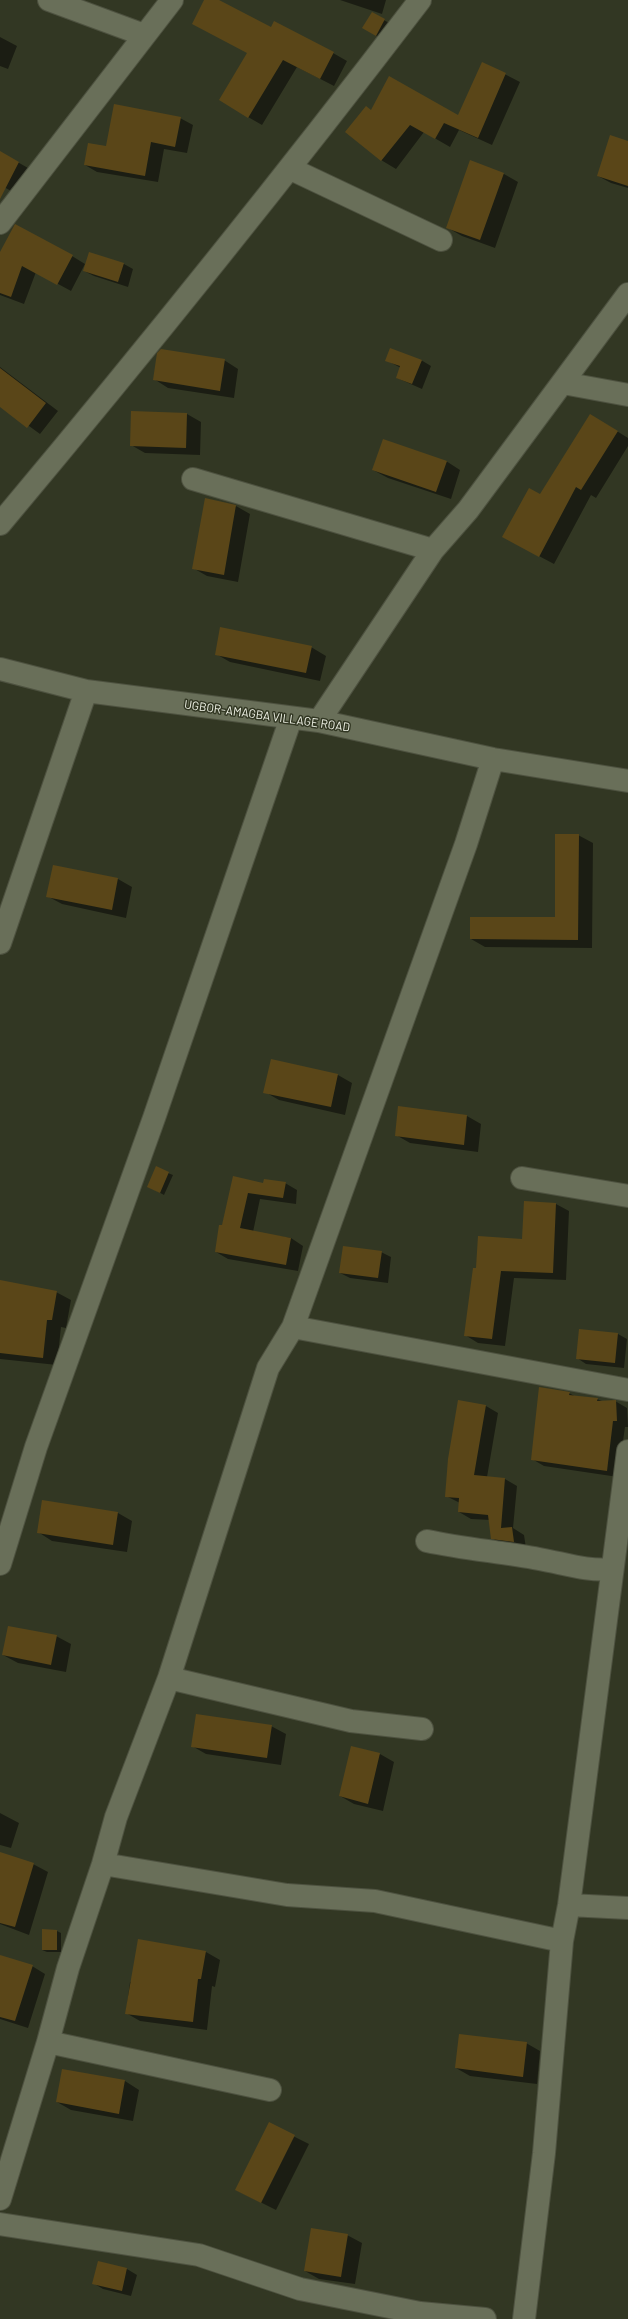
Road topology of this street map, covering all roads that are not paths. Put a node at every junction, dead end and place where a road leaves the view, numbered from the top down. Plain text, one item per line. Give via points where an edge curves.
1 (49, 0) edge
2 (172, 0) edge
3 (420, 0) edge
4 (144, 35) junction
5 (291, 169) junction
6 (0, 223) edge
7 (441, 240) dead end
8 (628, 294) edge
9 (563, 383) junction
10 (628, 395) edge
11 (192, 479) dead end
12 (0, 524) edge
13 (434, 550) junction
14 (0, 669) edge
15 (86, 692) junction
16 (291, 718) junction
17 (319, 721) junction
18 (493, 759) junction
19 (628, 781) edge
20 (0, 943) edge
21 (522, 1178) dead end
22 (628, 1196) edge
23 (293, 1327) junction
24 (628, 1390) edge
25 (628, 1451) edge
26 (427, 1541) dead end
27 (0, 1564) edge
28 (612, 1569) junction
29 (169, 1678) junction
30 (422, 1729) dead end
31 (103, 1864) junction
32 (569, 1905) junction
33 (628, 1908) edge
34 (562, 1941) junction
35 (48, 2042) junction
36 (270, 2090) dead end
37 (0, 2199) edge
38 (0, 2224) edge
39 (485, 2319) edge
40 (524, 2319) edge

1 - 4 street
2 - 4 street
3 - 5 street
4 - 6 street
5 - 7 street
5 - 12 street
8 - 9 street
9 - 10 street
9 - 13 street via 468,510
11 - 13 street
13 - 17 street
14 - 15 street, UGBOR-AMAGBA VILLAGE ROAD
15 - 16 street, UGBOR-AMAGBA VILLAGE ROAD
15 - 20 street
16 - 17 street, UGBOR-AMAGBA VILLAGE ROAD
16 - 27 street via 151,1126 36,1447
17 - 18 street, UGBOR-AMAGBA VILLAGE ROAD
18 - 19 street, UGBOR-AMAGBA VILLAGE ROAD
18 - 23 street via 466,844
21 - 22 street
23 - 24 street
23 - 29 street via 268,1368
25 - 28 street
26 - 28 street via 599,1571
28 - 32 street
29 - 30 street via 351,1721
29 - 31 street via 116,1817
31 - 34 street via 287,1895 375,1901
31 - 35 street via 68,1968
32 - 33 street
32 - 34 street
34 - 40 street via 544,2153
35 - 36 street
35 - 37 street
38 - 39 street via 199,2256 300,2289 420,2313

